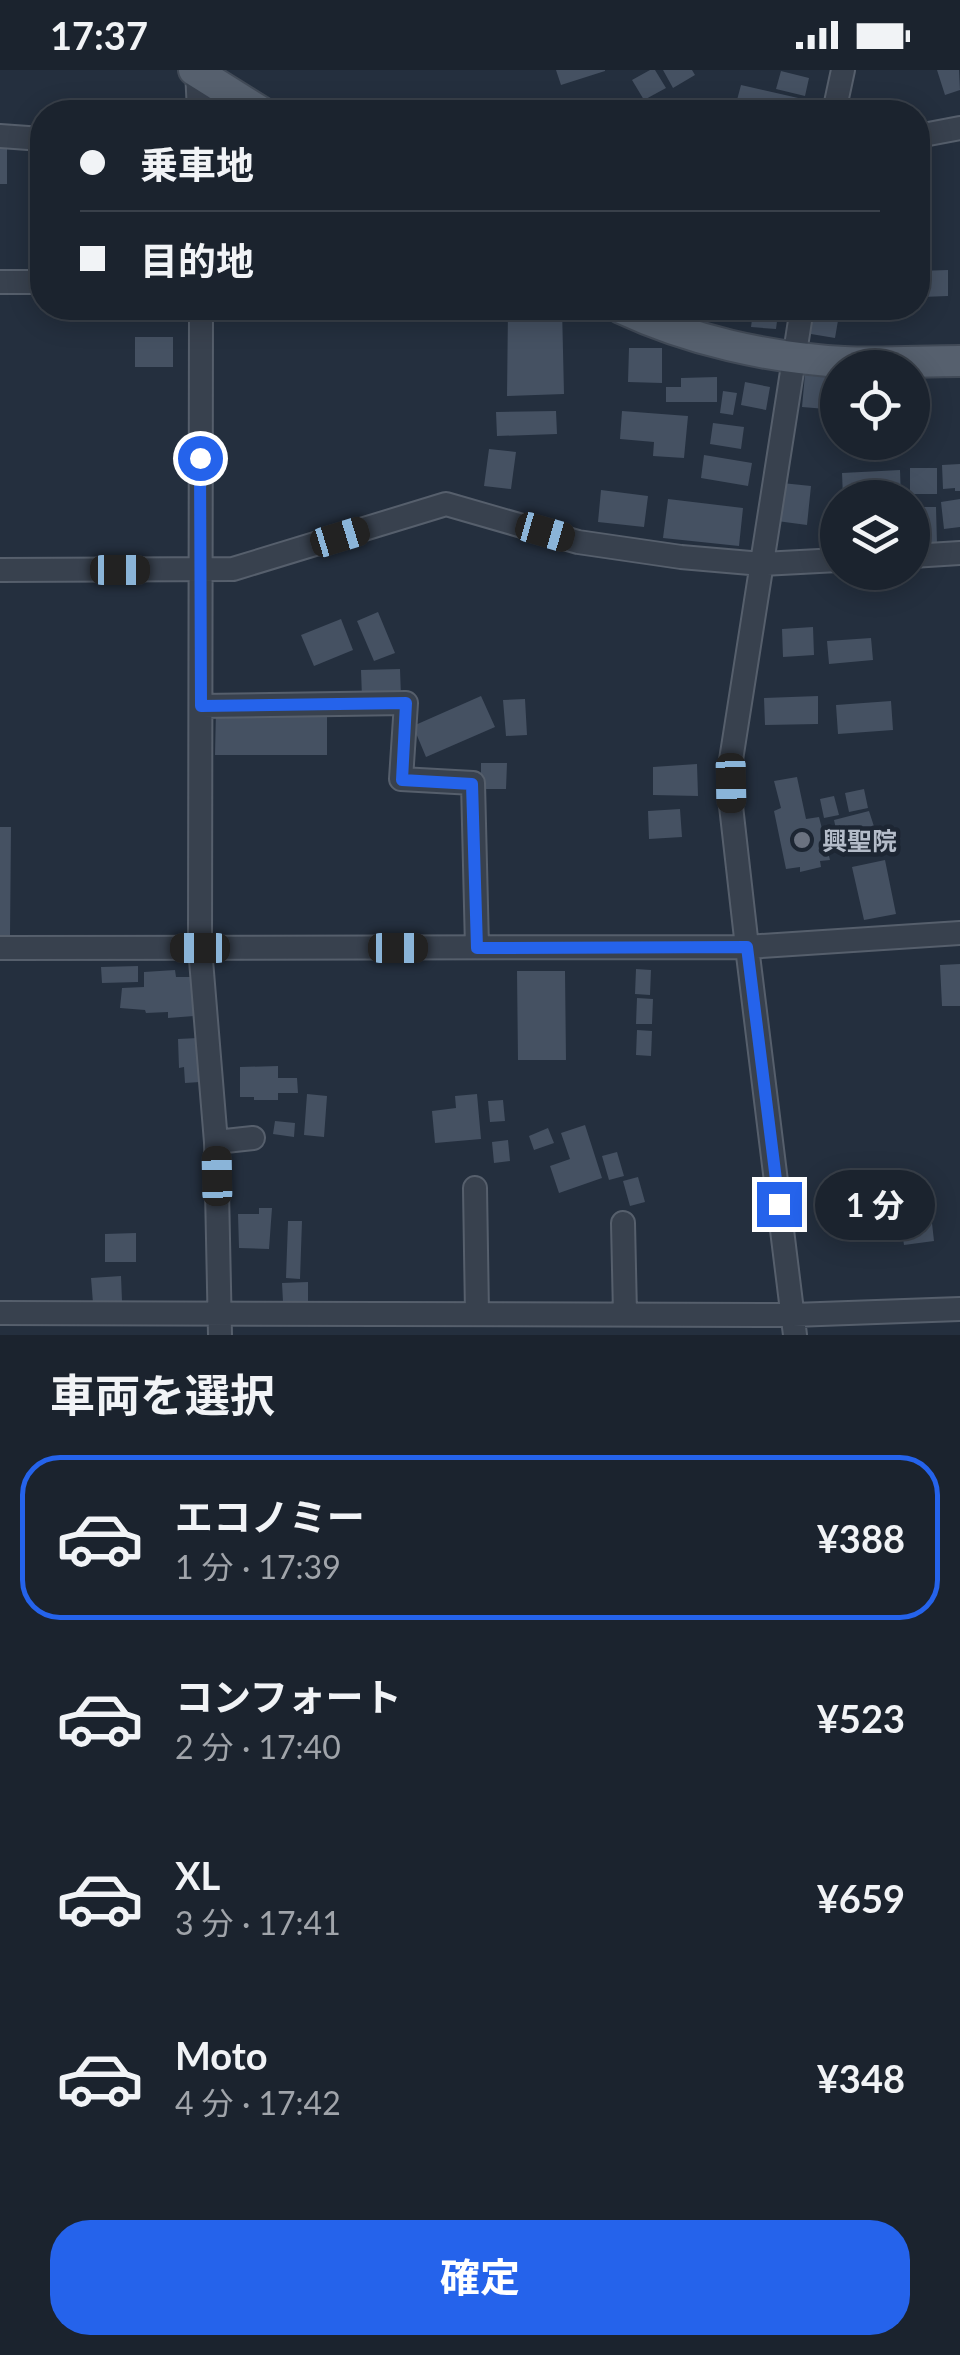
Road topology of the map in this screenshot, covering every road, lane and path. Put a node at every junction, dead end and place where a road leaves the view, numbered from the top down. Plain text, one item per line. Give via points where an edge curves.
1 (843, 70) edge
2 (196, 71) edge
3 (198, 100) edge
4 (242, 100) edge
5 (837, 100) edge
6 (960, 128) edge
7 (930, 134) edge
8 (0, 136) edge
9 (30, 138) edge
10 (0, 282) edge
11 (30, 282) edge
12 (201, 320) edge
13 (651, 320) edge
14 (800, 320) edge
15 (795, 356) junction
16 (960, 361) edge
17 (960, 553) edge
18 (930, 555) edge
19 (820, 561) edge
20 (762, 564) junction
21 (0, 570) edge
22 (200, 571) junction
23 (201, 706) junction
24 (960, 933) edge
25 (747, 947) junction
26 (0, 948) edge
27 (200, 948) junction
28 (477, 948) junction
29 (253, 1138) dead end
30 (216, 1142) junction
31 (475, 1188) dead end
32 (623, 1223) dead end
33 (960, 1309) edge
34 (0, 1312) edge
35 (625, 1314) junction
36 (474, 1321) edge
37 (219, 1324) edge
38 (794, 1325) edge

1 - 5 street
2 - 3 street
2 - 4 main road
6 - 7 street
8 - 9 street
10 - 11 street
12 - 22 street
13 - 15 main road via 730,346
14 - 15 street
15 - 16 main road
15 - 20 street
17 - 18 street
19 - 20 street
20 - 22 street via 578,542 446,504 233,569
20 - 25 street via 731,760
21 - 22 street
22 - 23 street
23 - 27 street
23 - 28 street via 406,703 402,780 472,784
24 - 25 street
25 - 28 street
25 - 38 street
26 - 27 street
27 - 28 street
27 - 30 street
29 - 30 street
30 - 37 street
31 - 36 street
32 - 35 street
33 - 38 street
34 - 37 street
35 - 36 street
35 - 38 street
36 - 37 street

